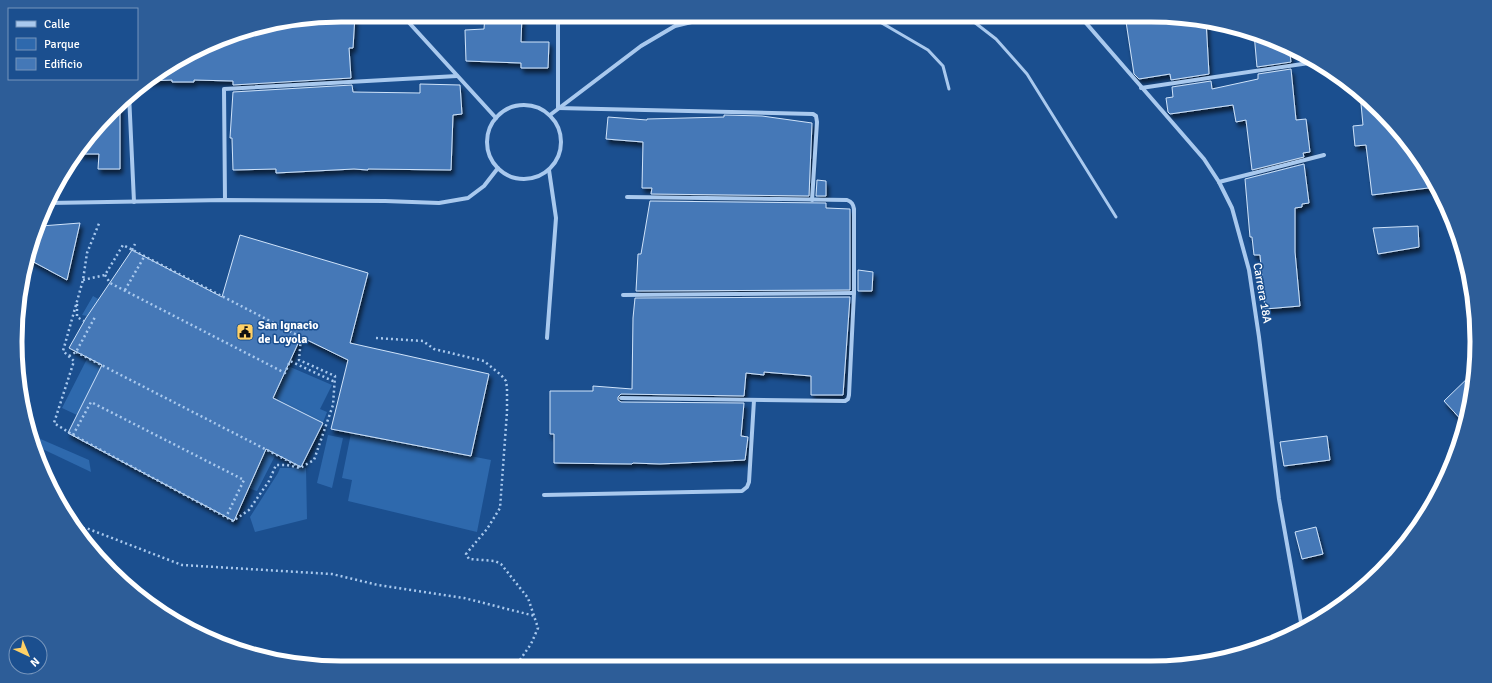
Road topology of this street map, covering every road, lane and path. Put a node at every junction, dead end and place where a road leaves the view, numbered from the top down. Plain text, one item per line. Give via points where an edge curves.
1 (408, 22) edge
2 (558, 22) edge
3 (692, 22) edge
4 (880, 22) edge
5 (974, 22) edge
6 (1085, 22) edge
7 (1307, 63) edge
8 (457, 76) junction
9 (1141, 88) junction
10 (949, 89) dead end
11 (129, 103) edge
12 (558, 108) junction
13 (550, 115) junction
14 (496, 118) junction
15 (1324, 155) dead end
16 (498, 168) junction
17 (549, 170) junction
18 (1219, 182) junction
19 (627, 197) dead end
20 (224, 200) junction
21 (812, 200) junction
22 (134, 202) junction
23 (54, 203) edge
24 (1116, 217) dead end
25 (100, 221) dead end
26 (135, 244) dead end
27 (132, 250) junction
28 (144, 257) junction
29 (105, 275) junction
30 (82, 280) junction
31 (125, 290) junction
32 (854, 293) junction
33 (623, 295) dead end
34 (77, 300) junction
35 (95, 317) dead end
36 (84, 321) dead end
37 (376, 338) dead end
38 (547, 338) dead end
39 (76, 352) junction
40 (69, 356) junction
41 (335, 382) junction
42 (621, 398) dead end
43 (754, 400) junction
44 (73, 435) junction
45 (300, 467) dead end
46 (544, 495) dead end
47 (226, 517) junction
48 (83, 528) edge
49 (535, 616) junction
50 (1301, 623) edge
51 (519, 661) edge

1 - 8 street
2 - 12 street
3 - 12 street via 675,26 641,46
4 - 10 lane via 928,50 943,66
5 - 24 lane via 996,39 1027,74
6 - 9 street, Carrera 18A
7 - 9 street
8 - 14 street
8 - 20 street via 224,89
9 - 18 street, Carrera 18A via 1204,159
11 - 22 street
12 - 13 street
12 - 21 street via 813,114 817,122
13 - 14 street via 537,107 522,105 508,109
13 - 17 street via 561,137 561,148 557,160
14 - 16 street via 487,138 491,160
15 - 18 street
16 - 17 street via 517,179 540,176
16 - 20 street via 484,186 468,198 439,203
17 - 38 street via 556,218
18 - 50 street, Carrera 18A via 1232,208 1249,270 1279,499
19 - 21 street
20 - 22 street
21 - 32 street via 847,200 854,205
22 - 23 street
25 - 30 path via 88,253
26 - 27 path
27 - 28 path
27 - 29 path via 123,244
28 - 31 path
28 - 41 path via 301,338 299,360 335,376
29 - 30 path
29 - 31 path via 110,283
30 - 34 path
31 - 41 path via 285,373 290,361
32 - 33 street
32 - 43 street via 848,399
34 - 36 path via 77,317
34 - 40 path via 63,351
35 - 39 path
37 - 49 path via 423,341 434,349 484,361 506,381 507,412 500,508 487,529 466,554 469,559 495,561 501,564 528,598
39 - 40 path
39 - 45 path
40 - 44 path via 74,361 54,422
41 - 47 path via 333,405 314,460 300,468 276,464 269,482 249,510 234,521
42 - 43 street
43 - 46 street via 749,482 742,491
44 - 47 path
44 - 47 path via 91,402 244,480
48 - 49 path via 182,565 332,574 378,585 464,598
49 - 51 path via 538,628

